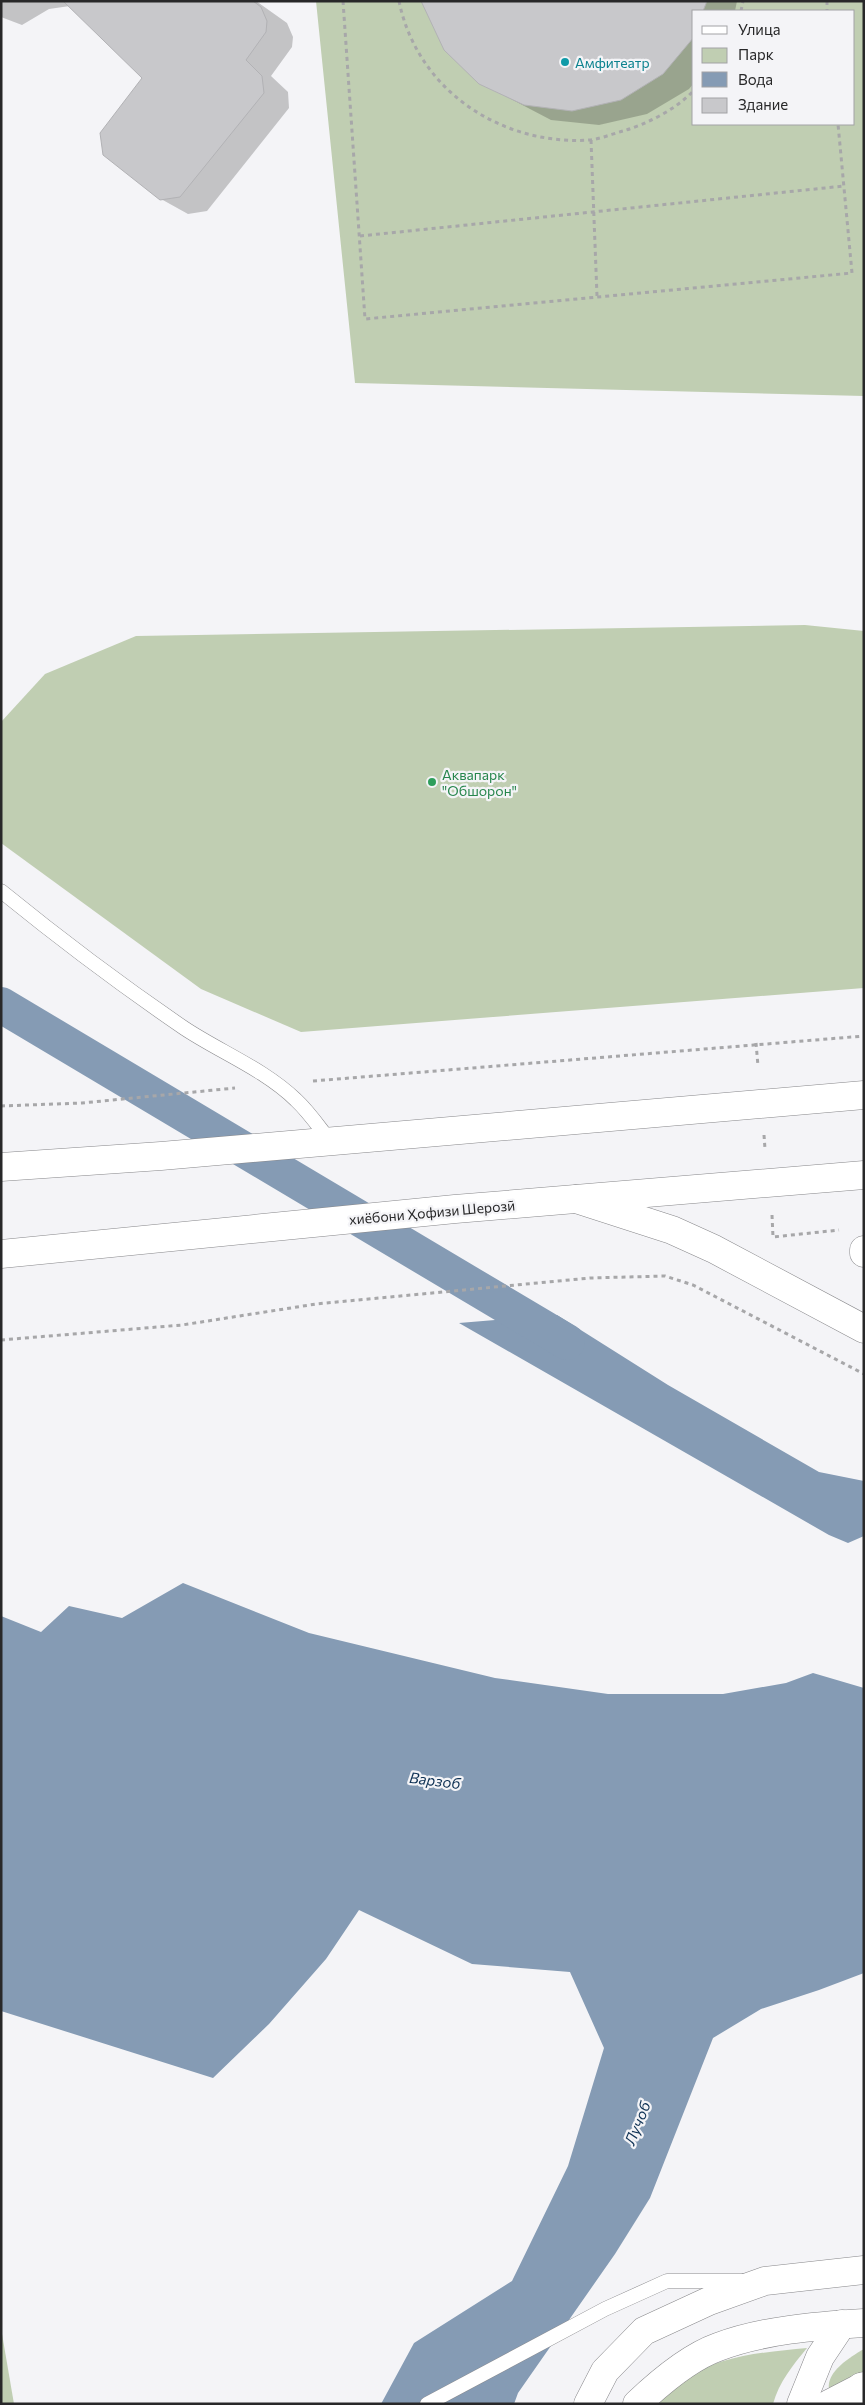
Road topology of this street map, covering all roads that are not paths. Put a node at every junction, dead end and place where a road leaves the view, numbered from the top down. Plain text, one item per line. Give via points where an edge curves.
1 (1, 891) edge
2 (864, 1095) edge
3 (330, 1141) junction
4 (1, 1167) edge
5 (864, 1175) edge
6 (576, 1198) junction
7 (1, 1254) edge
8 (864, 1329) edge
9 (864, 2270) edge
10 (765, 2281) junction
11 (853, 2323) edge
12 (859, 2392) edge
13 (427, 2404) edge
14 (588, 2404) edge
15 (637, 2404) edge
16 (801, 2404) edge
17 (829, 2404) edge

1 - 3 lane via 144,1000 277,1084 296,1099
2 - 3 main road
3 - 4 main road
5 - 6 main road, хиёбони Ҳофизи Шерозӣ
6 - 7 main road, хиёбони Ҳофизи Шерозӣ
6 - 8 main road via 672,1230 714,1249
9 - 10 main road
10 - 13 lane via 667,2281 605,2309
10 - 14 main road via 709,2301 644,2331 605,2371
11 - 15 main road via 771,2334 717,2347 662,2380
11 - 16 main road via 820,2357
12 - 17 main road

